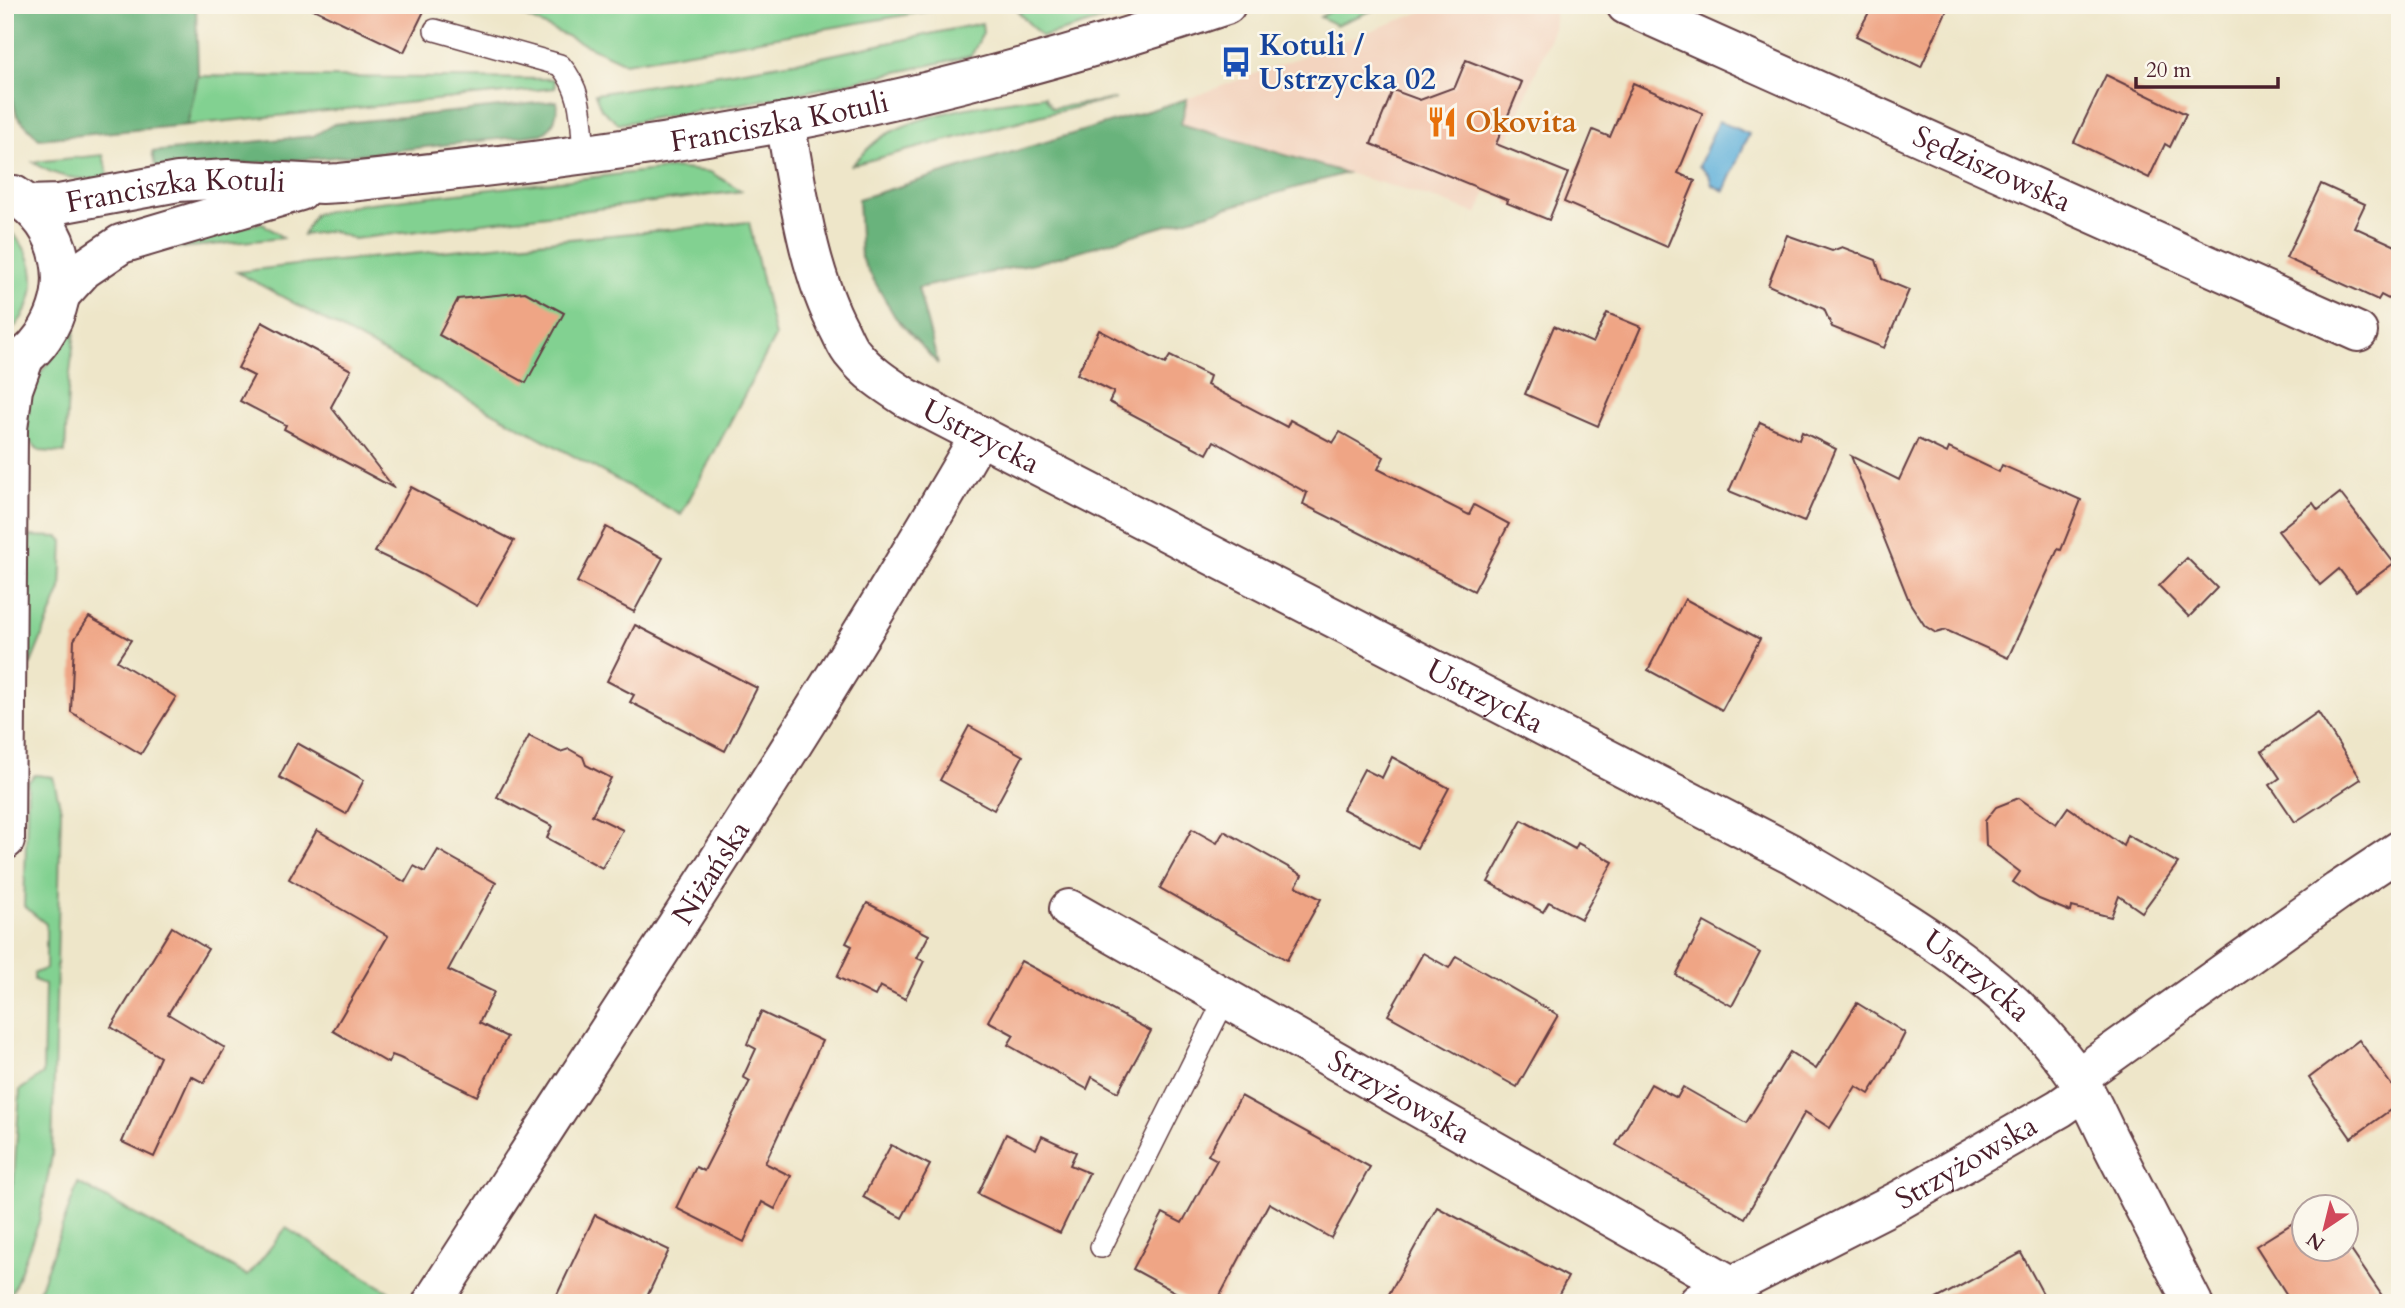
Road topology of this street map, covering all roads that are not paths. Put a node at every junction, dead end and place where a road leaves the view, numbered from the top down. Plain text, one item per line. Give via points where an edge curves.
1 (1226, 5) edge
2 (1626, 5) edge
3 (435, 30) dead end
4 (785, 122) junction
5 (584, 153) junction
6 (322, 184) junction
7 (13, 194) edge
8 (62, 293) junction
9 (2358, 332) dead end
10 (15, 362) edge
11 (980, 435) junction
12 (5, 840) edge
13 (2400, 850) edge
14 (1069, 909) dead end
15 (1226, 997) junction
16 (2081, 1084) junction
17 (1101, 1247) dead end
18 (1731, 1285) junction
19 (432, 1303) edge
20 (1698, 1303) edge
21 (2193, 1303) edge

1 - 4 street, Franciszka Kotuli via 981,78
2 - 9 street, Sędziszowska
3 - 5 lane via 560,65 577,92
4 - 5 street, Franciszka Kotuli
4 - 11 street, Ustrzycka via 810,251 833,319 851,352 873,375 907,398
5 - 6 street, Franciszka Kotuli
6 - 7 street, Franciszka Kotuli via 228,179 178,182 59,204
6 - 8 street, Franciszka Kotuli via 121,244 84,269
7 - 8 street via 37,214 55,241
8 - 10 street via 54,320 38,344
10 - 12 street via 8,436
11 - 16 street, Ustrzycka via 1790,853 1905,921 1967,966 2031,1021
11 - 19 street, Niżańska via 890,589
13 - 16 street, Strzyżowska via 2338,891
14 - 15 street, Strzyżowska
15 - 17 lane
15 - 18 street, Strzyżowska
16 - 18 street, Strzyżowska via 2060,1108 1900,1200
16 - 21 street, Ustrzycka
18 - 20 street, Strzyżowska

